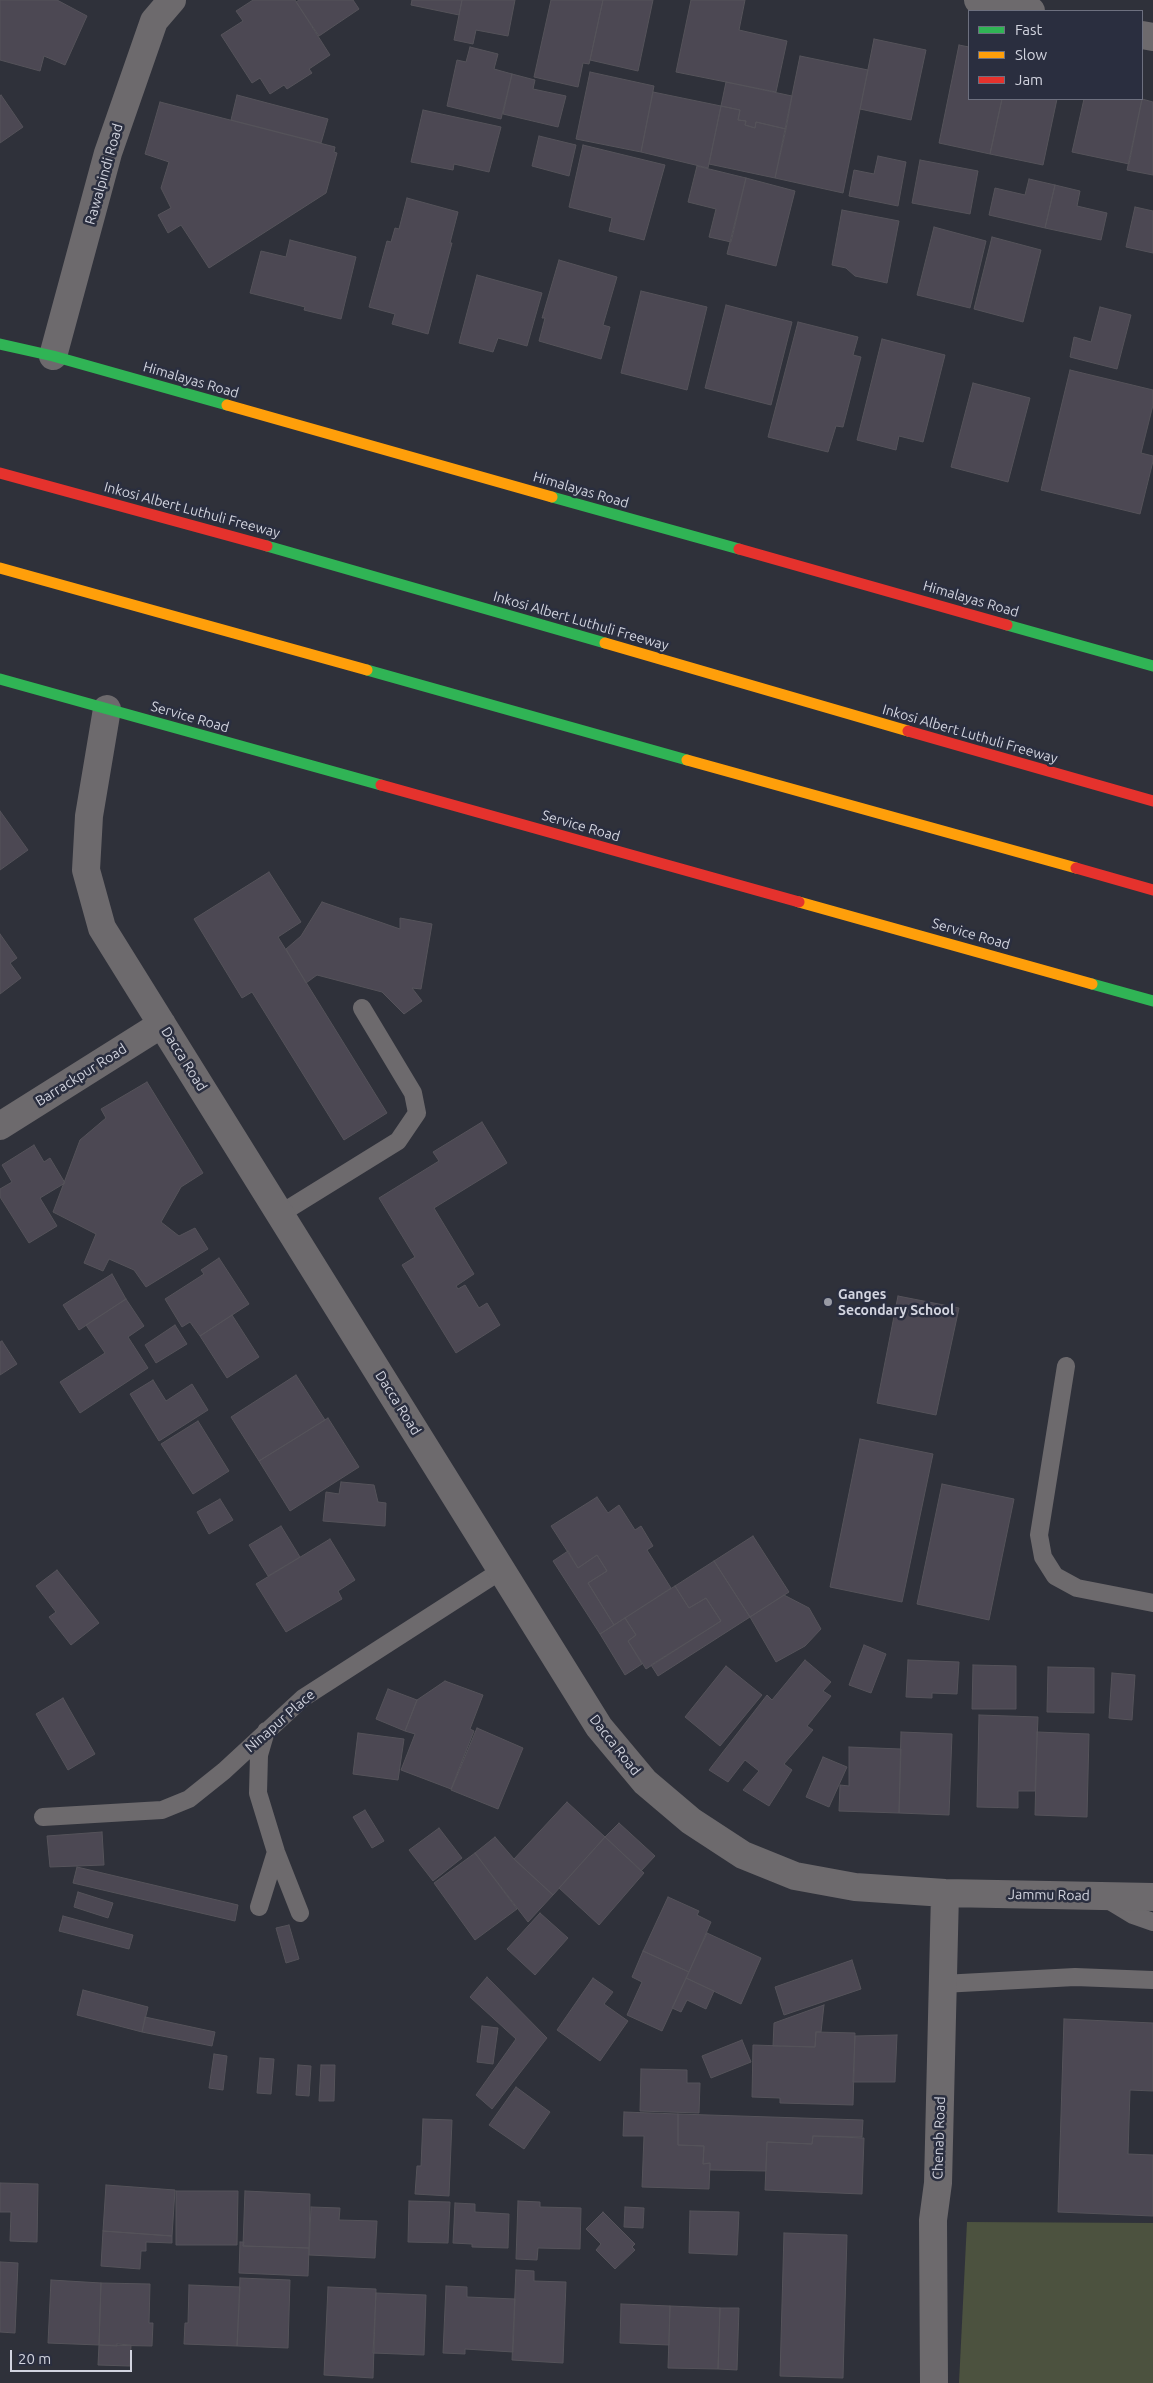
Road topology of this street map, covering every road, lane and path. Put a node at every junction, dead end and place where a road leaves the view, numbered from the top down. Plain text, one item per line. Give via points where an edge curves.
1 (172, 0) edge
2 (978, 0) edge
3 (1026, 10) edge
4 (0, 344) edge
5 (53, 356) junction
6 (0, 474) edge
7 (0, 568) edge
8 (1153, 666) edge
9 (0, 679) edge
10 (107, 709) junction
11 (970, 750) junction
12 (1095, 772) dead end
13 (1153, 801) edge
14 (1153, 890) edge
15 (1153, 1001) edge
16 (362, 1008) dead end
17 (162, 1024) junction
18 (0, 1126) edge
19 (280, 1214) junction
20 (1066, 1366) dead end
21 (502, 1570) junction
22 (1153, 1603) edge
23 (266, 1730) junction
24 (43, 1817) dead end
25 (276, 1852) junction
26 (945, 1893) junction
27 (1101, 1895) junction
28 (1153, 1897) edge
29 (259, 1907) dead end
30 (300, 1913) dead end
31 (1153, 1922) edge
32 (1153, 1980) edge
33 (942, 1984) junction
34 (934, 2383) edge

1 - 5 street, Rawalpindi Road via 154,21 108,153
2 - 3 street
4 - 5 main road, Himalayas Road
5 - 8 main road, Himalayas Road
6 - 11 main road, Inkosi Albert Luthuli Freeway via 211,530
7 - 14 main road
9 - 10 main road, Service Road
10 - 15 main road, Service Road
10 - 17 street, Dacca Road via 90,816 86,870 102,928
11 - 12 main road
11 - 13 main road, Inkosi Albert Luthuli Freeway
16 - 19 lane via 413,1093 417,1112 398,1141
17 - 18 street, Barrackpur Road
17 - 19 street, Dacca Road
19 - 21 street, Dacca Road
20 - 22 lane via 1039,1535 1043,1557 1055,1576 1077,1588
21 - 23 lane, Ninapur Place via 303,1698
21 - 26 street, Dacca Road via 599,1727 645,1782 691,1821 743,1854 795,1876 855,1887
23 - 24 lane, Ninapur Place via 190,1799 162,1810
23 - 25 lane via 259,1755 258,1793
25 - 29 lane
25 - 30 lane
26 - 27 street, Jammu Road
26 - 33 street, Chenab Road
27 - 28 street, Jammu Road
27 - 31 lane via 1133,1915
32 - 33 lane via 1075,1978
33 - 34 street, Chenab Road via 938,2183 933,2220

